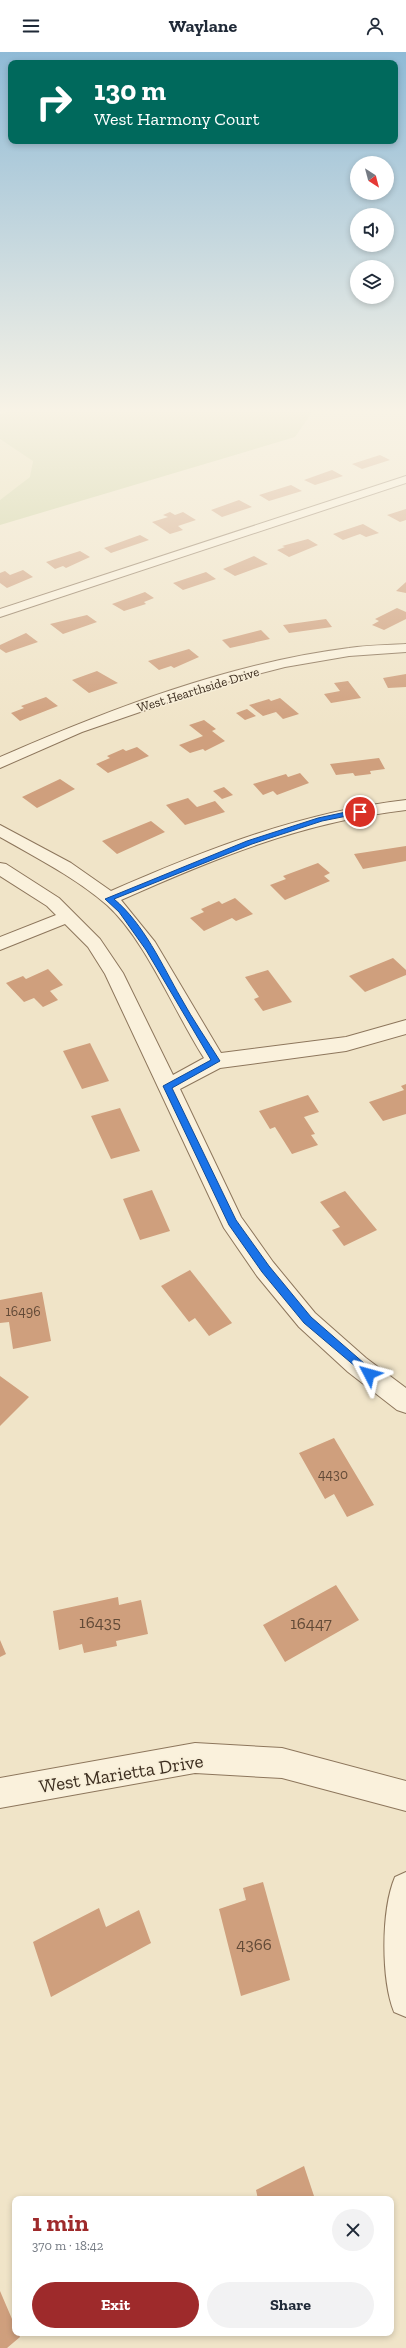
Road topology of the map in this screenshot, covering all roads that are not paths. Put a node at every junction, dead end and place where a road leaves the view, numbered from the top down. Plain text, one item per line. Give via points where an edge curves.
1 (297, 515) edge
2 (0, 614) edge
3 (406, 648) edge
4 (0, 764) edge
5 (406, 805) edge
6 (0, 830) edge
7 (0, 868) edge
8 (108, 899) junction
9 (69, 916) junction
10 (0, 944) edge
11 (406, 1027) edge
12 (216, 1061) junction
13 (168, 1086) junction
14 (406, 1402) edge
15 (0, 1793) edge
16 (406, 1796) edge
17 (406, 1888) edge
18 (406, 2000) edge

1 - 2 street
3 - 4 street, West Hearthside Drive via 349,652 292,661 222,679 78,729
5 - 8 street via 386,806 321,819 249,842
6 - 8 street via 69,870
7 - 9 street via 41,893
8 - 12 street via 122,910 149,949
9 - 10 street
9 - 13 street via 94,943 114,973
11 - 12 street via 346,1044
12 - 13 street
13 - 14 street via 232,1222 265,1269 307,1320 357,1365
15 - 16 street, West Marietta Drive via 195,1758 282,1763
17 - 18 street via 400,1937

